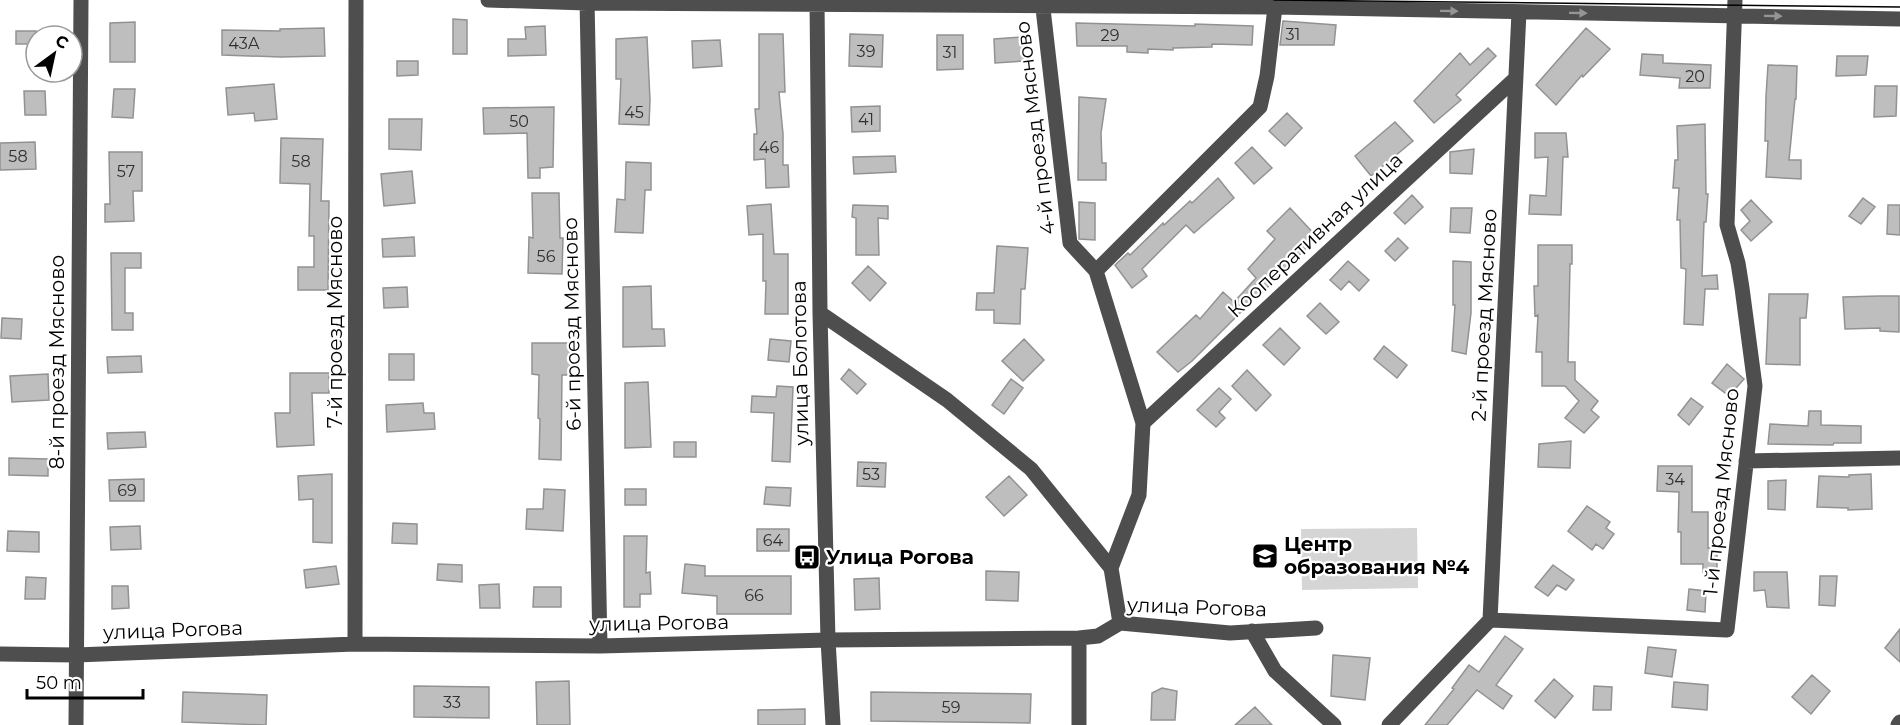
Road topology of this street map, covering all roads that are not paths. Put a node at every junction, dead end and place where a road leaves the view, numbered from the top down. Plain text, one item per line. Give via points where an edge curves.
1 (81, 0) edge
2 (356, 0) edge
3 (488, 0) edge
4 (587, 1) edge
5 (817, 2) edge
6 (1042, 2) edge
7 (1275, 7) junction
8 (1735, 8) edge
9 (1519, 12) junction
10 (1900, 18) edge
11 (1516, 78) junction
12 (1096, 271) junction
13 (820, 313) junction
14 (1143, 423) junction
15 (1900, 458) edge
16 (1746, 461) junction
17 (1111, 568) junction
18 (1490, 620) junction
19 (1120, 623) junction
20 (1316, 628) dead end
21 (1252, 631) junction
22 (1079, 638) junction
23 (828, 640) junction
24 (355, 644) junction
25 (600, 646) junction
26 (0, 654) edge
27 (76, 655) junction
28 (76, 725) edge
29 (833, 725) edge
30 (1079, 725) edge
31 (1334, 725) edge
32 (1389, 725) edge

1 - 27 street, 8-й проезд Мясново
2 - 24 street, 7-й проезд Мясново
3 - 4 street
4 - 5 street
4 - 25 street, 6-й проезд Мясново
5 - 6 street
5 - 13 street, улица Болотова
6 - 7 street
6 - 12 street, 4-й проезд Мясново via 1070,243
7 -> 9 street
7 - 12 street via 1268,76 1260,107
9 -> 8 street
8 -> 10 street
8 - 16 street, 1-й проезд Мясново via 1727,225 1738,263 1755,386
9 - 11 street, 2-й проезд Мясново
11 - 14 street, Кооперативная улица
11 - 18 street, 2-й проезд Мясново
12 - 14 street, 4-й проезд Мясново
13 - 17 street via 947,400 1031,469
13 - 23 street, улица Болотова
14 - 17 street, 4-й проезд Мясново via 1139,495
15 - 16 street
16 - 18 street, 1-й проезд Мясново via 1727,630
17 - 19 street
18 - 32 street
19 - 21 street, улица Рогова via 1230,633
19 - 22 street, улица Рогова via 1098,636
20 - 21 street, улица Рогова
21 - 31 street via 1275,671
22 - 23 street, улица Рогова
22 - 30 street
23 - 25 street, улица Рогова
23 - 29 street, улица Болотова
24 - 25 street, улица Рогова
24 - 27 street, улица Рогова
26 - 27 street, улица Рогова
27 - 28 street, 8-й проезд Мясново

